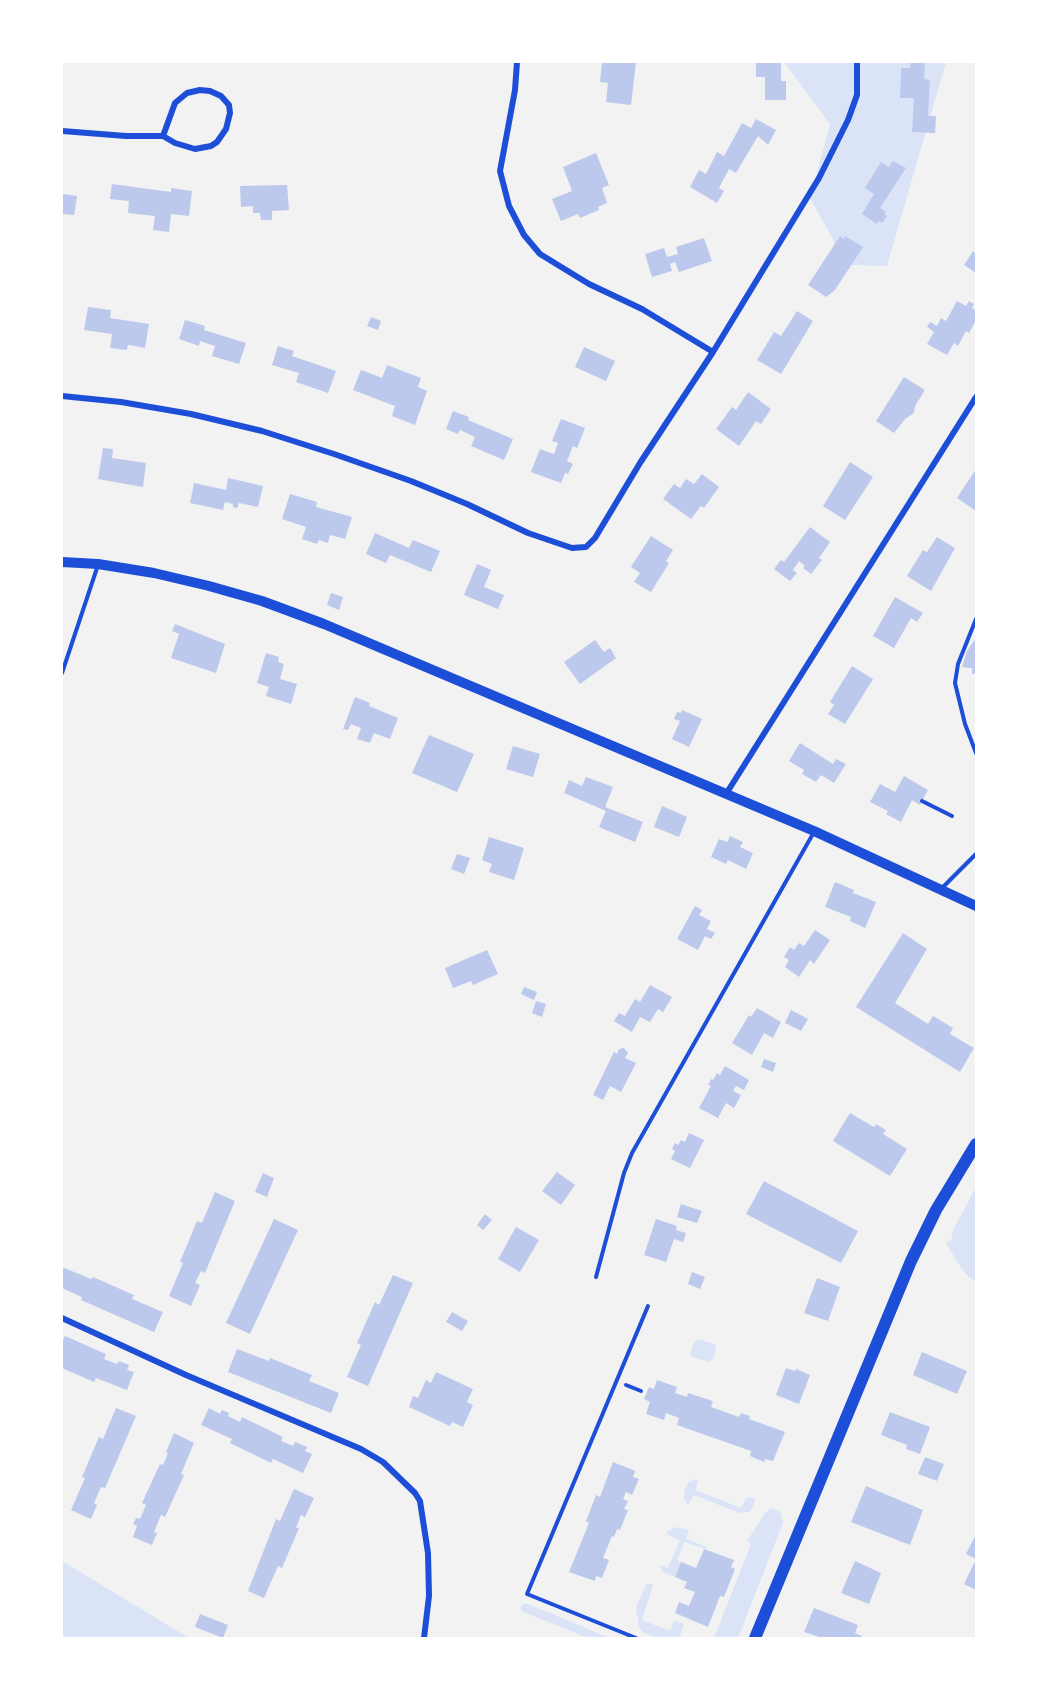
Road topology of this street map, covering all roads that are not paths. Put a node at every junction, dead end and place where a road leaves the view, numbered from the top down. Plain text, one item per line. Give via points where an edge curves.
1 (517, 62) edge
2 (856, 62) edge
3 (62, 131) edge
4 (162, 136) junction
5 (713, 352) junction
6 (62, 396) edge
7 (976, 397) edge
8 (62, 562) edge
9 (98, 564) junction
10 (976, 619) edge
11 (62, 673) edge
12 (976, 753) edge
13 (726, 794) junction
14 (814, 831) junction
15 (976, 854) edge
16 (940, 889) junction
17 (976, 906) edge
18 (976, 1144) edge
19 (596, 1277) dead end
20 (648, 1306) dead end
21 (62, 1318) edge
22 (424, 1638) edge
23 (636, 1638) edge
24 (755, 1638) edge

1 - 5 street via 500,171 509,206 524,235 540,254
2 - 5 street via 857,95 848,120 819,178
3 - 4 street
4 - 4 street via 175,103 187,93 210,91 229,105 223,136 211,146 195,149
5 - 6 street via 595,538 586,547 572,548 411,481 262,431 179,412
7 - 13 street
8 - 9 main road
9 - 11 lane
9 - 13 main road via 154,573 262,601
10 - 12 lane via 958,664 955,683
13 - 14 main road
14 - 16 main road
14 - 19 lane via 632,1153
15 - 16 lane
16 - 17 main road
18 - 24 main road via 911,1261
20 - 23 lane via 527,1594
21 - 22 street via 383,1462 420,1501 428,1554

